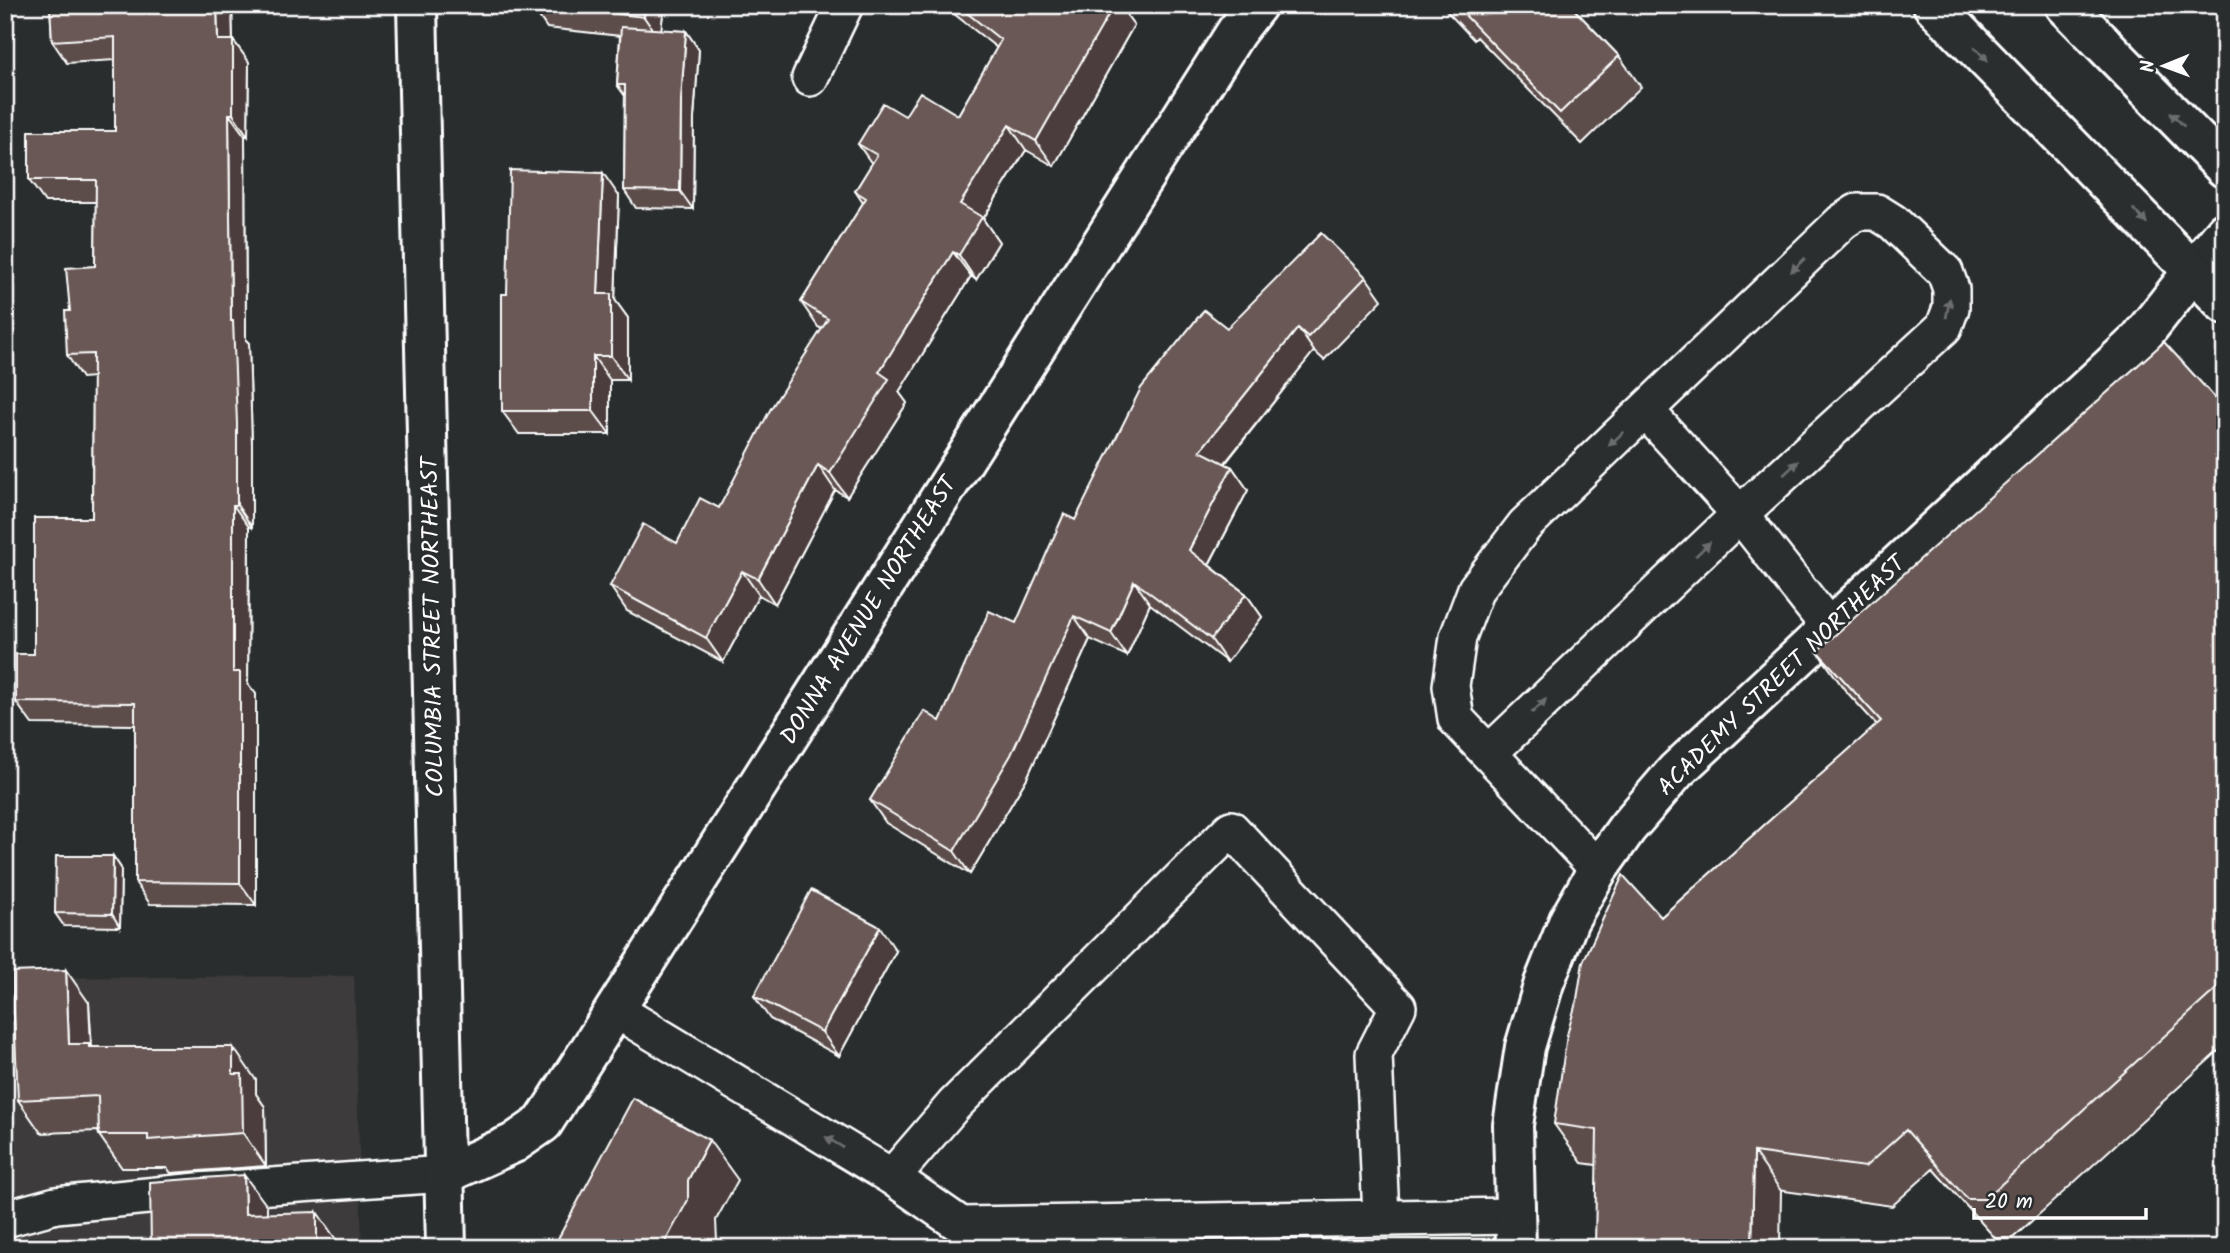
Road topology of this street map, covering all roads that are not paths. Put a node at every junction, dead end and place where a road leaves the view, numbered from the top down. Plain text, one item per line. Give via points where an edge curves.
1 (417, 5) edge
2 (845, 5) edge
3 (1257, 5) edge
4 (1933, 5) edge
5 (2066, 5) edge
6 (810, 78) dead end
7 (2225, 167) edge
8 (2225, 233) edge
9 (2193, 271) junction
10 (2225, 304) edge
11 (1646, 411) junction
12 (1740, 514) junction
13 (1829, 627) junction
14 (1489, 754) junction
15 (1598, 869) junction
16 (614, 1009) junction
17 (445, 1174) junction
18 (892, 1177) junction
19 (1381, 1218) junction
20 (5, 1219) edge
21 (1516, 1232) edge
22 (446, 1248) edge

1 - 17 street, COLUMBIA STREET NORTHEAST
2 - 6 lane
3 - 16 street, DONNA AVENUE NORTHEAST
4 -> 9 street
7 -> 5 street
8 - 9 street, ACADEMY STREET NORTHEAST
9 - 10 street
9 - 13 street, ACADEMY STREET NORTHEAST via 2138,341
11 - 12 lane
12 -> 11 lane via 1944,327 1951,308 1945,272 1893,222 1877,212 1857,212
11 -> 14 lane via 1525,525 1476,589 1458,637 1451,686 1456,719
12 - 13 lane
14 -> 12 lane
13 - 15 street, ACADEMY STREET NORTHEAST via 1676,771
14 - 15 lane
15 - 21 street, ACADEMY STREET NORTHEAST via 1569,920 1525,1047 1513,1125
16 - 17 street, DONNA AVENUE NORTHEAST via 542,1123 514,1143
18 -> 16 lane
17 - 20 lane via 56,1205
17 - 22 street, COLUMBIA STREET NORTHEAST
18 - 19 lane via 961,1225
18 - 19 lane via 954,1105 1231,829 1398,1007 1374,1054
19 - 21 lane

